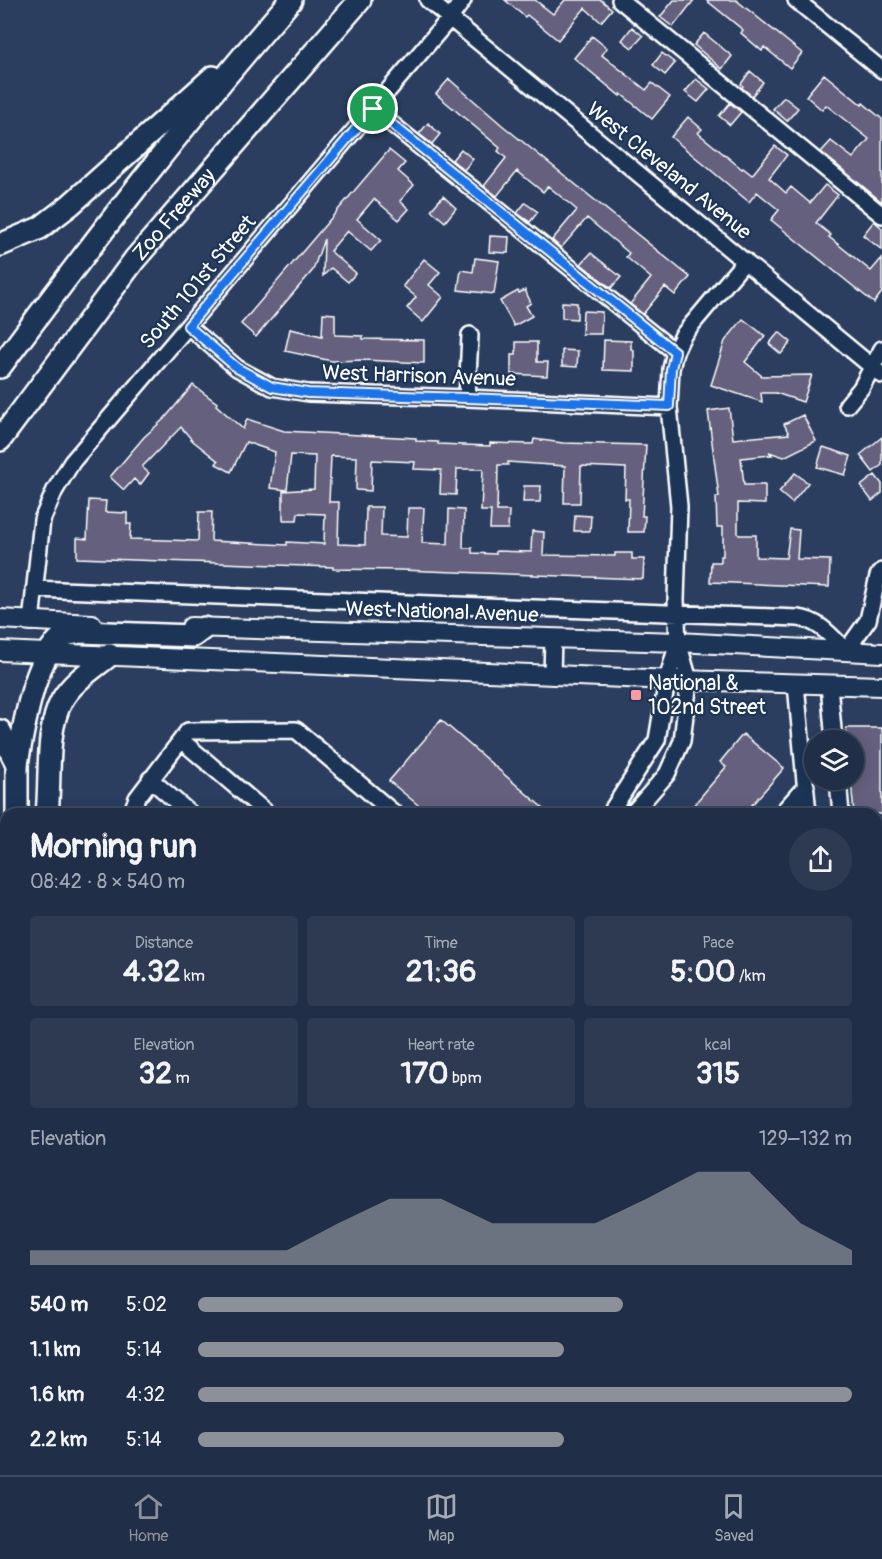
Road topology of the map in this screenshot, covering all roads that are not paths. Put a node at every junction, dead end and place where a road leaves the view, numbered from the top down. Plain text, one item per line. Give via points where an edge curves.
1 (291, 0) edge
2 (360, 0) edge
3 (428, 0) edge
4 (463, 0) edge
5 (620, 0) edge
6 (796, 0) edge
7 (450, 18) junction
8 (260, 35) junction
9 (882, 70) edge
10 (373, 109) junction
11 (882, 215) edge
12 (0, 245) edge
13 (745, 261) junction
14 (188, 326) junction
15 (470, 335) dead end
16 (882, 349) edge
17 (675, 352) junction
18 (0, 367) edge
19 (877, 370) edge
20 (467, 398) junction
21 (847, 405) dead end
22 (669, 406) junction
23 (0, 440) edge
24 (882, 571) edge
25 (34, 589) junction
26 (677, 613) junction
27 (0, 620) edge
28 (31, 622) junction
29 (204, 627) junction
30 (553, 638) junction
31 (678, 642) junction
32 (0, 651) edge
33 (846, 651) junction
34 (49, 653) junction
35 (882, 653) edge
36 (110, 655) junction
37 (552, 675) junction
38 (667, 680) junction
39 (689, 680) junction
40 (796, 684) junction
41 (829, 685) junction
42 (882, 686) edge
43 (833, 730) edge
44 (0, 731) edge
45 (181, 740) junction
46 (17, 764) junction
47 (804, 766) edge
48 (150, 779) junction
49 (804, 788) edge
50 (806, 790) edge
51 (839, 790) edge
52 (17, 808) edge
53 (47, 808) edge
54 (133, 808) edge
55 (184, 808) edge
56 (261, 808) edge
57 (388, 808) edge
58 (614, 808) edge
59 (637, 808) edge
60 (786, 808) edge
61 (808, 808) edge
62 (840, 808) edge

1 - 8 highway, Zoo Freeway
2 - 23 highway, Zoo Freeway via 135,259
3 - 7 street, West Cleveland Avenue
4 - 7 street, South 101st Street
5 - 11 street
6 - 9 street
7 - 10 street, South 101st Street
7 - 13 street, West Cleveland Avenue
8 - 12 highway via 70,205 40,228
8 - 18 highway, Zoo Freeway via 93,242
10 - 14 street, South 101st Street
10 - 17 street
13 - 17 street via 694,320
13 - 19 street, West Cleveland Avenue
14 - 20 street, West Harrison Avenue via 237,368 272,387 308,393
14 - 25 street, South 101st Street via 72,462 55,490 42,520
15 - 20 street
16 - 19 street
17 - 22 street
19 - 21 street
20 - 22 street, West Harrison Avenue
22 - 26 street via 679,506
24 - 33 street via 868,620
25 - 26 street
25 - 28 street, South 101st Street
26 - 31 street
26 - 33 street via 809,619
27 - 28 main road, West National Avenue
28 - 29 main road, West National Avenue
29 - 30 main road, West National Avenue
29 - 34 highway via 193,636 80,632 66,635
30 - 31 main road, West National Avenue
30 - 37 street
31 - 33 main road, West National Avenue
31 - 38 street
31 - 39 street
32 - 34 main road
33 - 35 main road, West National Avenue
34 - 36 main road
34 - 46 highway via 35,680
36 - 37 main road
36 - 53 highway via 62,699 52,727
37 - 38 main road
38 - 39 main road
38 - 58 street via 657,740
39 - 40 main road
39 - 59 street via 682,741 667,774
40 - 41 main road
40 - 47 street
41 - 42 main road
41 - 43 street
44 - 46 highway
45 - 48 street
45 - 56 street
45 - 57 street via 188,731 296,730
46 - 52 highway
48 - 54 street
48 - 55 street
49 - 60 street
50 - 61 street
51 - 62 street

